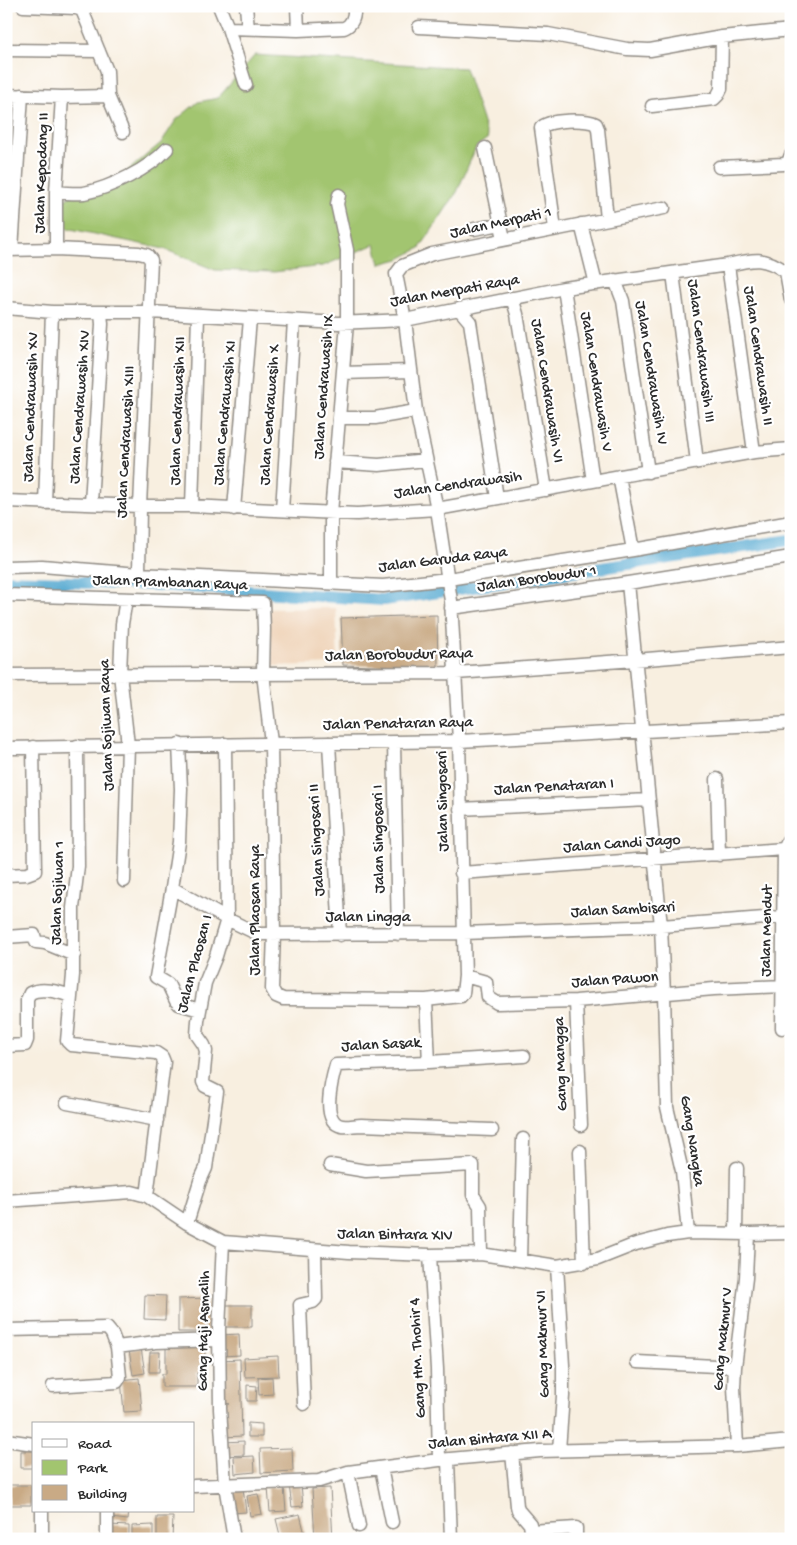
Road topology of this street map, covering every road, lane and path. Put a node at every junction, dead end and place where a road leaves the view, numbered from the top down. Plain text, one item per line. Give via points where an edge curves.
1 (23, 6) edge
2 (219, 6) edge
3 (246, 6) edge
4 (297, 6) edge
5 (354, 6) edge
6 (419, 27) dead end
7 (228, 28) junction
8 (248, 29) junction
9 (298, 30) junction
10 (791, 30) edge
11 (722, 37) junction
12 (6, 50) edge
13 (98, 51) junction
14 (246, 85) dead end
15 (6, 95) edge
16 (22, 95) junction
17 (108, 96) junction
18 (62, 97) junction
19 (652, 106) dead end
20 (123, 132) dead end
21 (485, 148) dead end
22 (167, 149) dead end
23 (791, 155) edge
24 (719, 167) dead end
25 (56, 192) junction
26 (339, 195) dead end
27 (664, 208) dead end
28 (607, 219) junction
29 (501, 224) junction
30 (581, 224) junction
31 (474, 229) dead end
32 (555, 229) junction
33 (504, 239) junction
34 (9, 250) edge
35 (56, 250) junction
36 (728, 265) junction
37 (788, 270) edge
38 (673, 273) junction
39 (615, 280) junction
40 (596, 284) junction
41 (564, 288) junction
42 (512, 298) junction
43 (791, 300) edge
44 (6, 308) edge
45 (459, 308) junction
46 (52, 312) junction
47 (150, 312) junction
48 (101, 313) junction
49 (198, 316) junction
50 (250, 319) junction
51 (405, 320) junction
52 (294, 321) junction
53 (347, 323) junction
54 (411, 371) junction
55 (342, 374) junction
56 (416, 411) junction
57 (339, 418) junction
58 (791, 449) edge
59 (754, 452) junction
60 (426, 460) junction
61 (335, 462) junction
62 (697, 462) junction
63 (648, 472) junction
64 (620, 476) junction
65 (593, 481) junction
66 (546, 490) junction
67 (497, 498) junction
68 (6, 501) edge
69 (45, 503) junction
70 (91, 503) junction
71 (140, 506) junction
72 (192, 506) junction
73 (437, 508) junction
74 (234, 509) junction
75 (282, 510) junction
76 (331, 513) junction
77 (791, 522) edge
78 (633, 550) junction
79 (791, 557) edge
80 (6, 567) edge
81 (139, 574) junction
82 (329, 583) junction
83 (449, 583) junction
84 (628, 583) junction
85 (6, 595) edge
86 (126, 598) junction
87 (451, 604) junction
88 (791, 647) edge
89 (635, 660) junction
90 (263, 673) junction
91 (456, 673) junction
92 (120, 674) junction
93 (6, 675) edge
94 (791, 723) edge
95 (643, 731) junction
96 (459, 741) junction
97 (271, 743) junction
98 (329, 743) junction
99 (394, 743) junction
100 (178, 744) junction
101 (225, 744) junction
102 (128, 745) junction
103 (77, 746) junction
104 (33, 747) junction
105 (6, 748) edge
106 (717, 779) dead end
107 (649, 800) junction
108 (460, 809) junction
109 (791, 835) edge
110 (784, 849) junction
111 (719, 855) junction
112 (653, 860) junction
113 (461, 873) junction
114 (6, 875) edge
115 (124, 881) dead end
116 (172, 888) junction
117 (788, 916) edge
118 (227, 919) junction
119 (660, 926) junction
120 (274, 934) junction
121 (398, 934) junction
122 (463, 934) junction
123 (340, 935) junction
124 (6, 937) edge
125 (74, 955) junction
126 (465, 976) junction
127 (783, 986) junction
128 (664, 994) junction
129 (71, 996) junction
130 (426, 1000) junction
131 (576, 1001) junction
132 (200, 1010) junction
133 (782, 1028) dead end
134 (6, 1046) edge
135 (524, 1056) dead end
136 (429, 1062) junction
137 (67, 1103) dead end
138 (157, 1120) junction
139 (580, 1126) dead end
140 (492, 1130) dead end
141 (522, 1139) dead end
142 (580, 1151) dead end
143 (330, 1165) dead end
144 (736, 1168) dead end
145 (147, 1196) junction
146 (6, 1201) edge
147 (187, 1223) junction
148 (688, 1233) junction
149 (791, 1233) edge
150 (742, 1234) junction
151 (223, 1242) junction
152 (315, 1250) junction
153 (481, 1254) junction
154 (430, 1255) junction
155 (520, 1260) junction
156 (584, 1263) junction
157 (557, 1266) junction
158 (6, 1330) edge
159 (219, 1340) junction
160 (118, 1347) junction
161 (637, 1362) dead end
162 (735, 1367) junction
163 (53, 1386) dead end
164 (304, 1404) dead end
165 (6, 1440) edge
166 (791, 1441) edge
167 (32, 1444) edge
168 (737, 1446) junction
169 (559, 1450) junction
170 (512, 1454) junction
171 (444, 1460) junction
172 (381, 1468) junction
173 (348, 1472) junction
174 (225, 1485) junction
175 (195, 1486) edge
176 (42, 1512) edge
177 (107, 1512) edge
178 (392, 1522) dead end
179 (359, 1526) dead end
180 (531, 1535) edge
181 (42, 1539) edge
182 (107, 1539) edge
183 (234, 1539) edge
184 (451, 1539) edge
185 (576, 1539) edge

1 - 13 street via 82,10
2 - 7 street
3 - 8 street
4 - 9 street
5 - 9 street via 355,16 349,26
6 - 11 street via 548,34 650,50
7 - 8 street
7 - 14 street
8 - 9 street
10 - 11 street
11 - 19 street via 721,88 718,95
12 - 13 street
13 - 17 street via 107,71
15 - 16 street
16 - 18 street
16 - 34 street
17 - 18 street
17 - 20 street
18 - 25 street, Jalan Kepodang II
21 - 29 street
22 - 25 street via 135,173 102,188 82,193
23 - 24 street via 784,164
25 - 35 street, Jalan Kepodang II
26 - 53 street, Jalan Cendrawasih IX via 337,204 347,250
27 - 28 street, Jalan Merpati 1
28 - 30 street, Jalan Merpati 1
28 - 32 street via 596,124 566,120 542,126
29 - 31 street
29 - 33 street
30 - 32 street, Jalan Merpati 1
30 - 40 street
32 - 33 street, Jalan Merpati 1
33 - 51 street, Jalan Merpati 1 via 432,254 398,270 396,274
34 - 35 street
35 - 47 street, Jalan Cendrawasih XIII via 147,255 151,260
36 - 37 street, Jalan Merpati Raya via 750,259 763,260
36 - 38 street, Jalan Merpati Raya
36 - 59 street, Jalan Cendrawasih II
37 - 43 street, Jalan Merpati Raya
38 - 39 street, Jalan Merpati Raya
38 - 62 street, Jalan Cendrawasih III
39 - 40 street, Jalan Merpati Raya
39 - 63 street, Jalan Cendrawasih IV via 623,301
40 - 41 street, Jalan Merpati Raya
41 - 42 street, Jalan Merpati Raya
41 - 65 street, Jalan Cendrawasih V
42 - 45 street, Jalan Merpati Raya
42 - 66 street, Jalan Cendrawasih VI via 518,314
44 - 46 street, Jalan Merpati Raya
45 - 51 street, Jalan Merpati Raya
45 - 67 street via 470,322
46 - 48 street, Jalan Merpati Raya
46 - 69 street, Jalan Cendrawasih XV
47 - 48 street, Jalan Merpati Raya
47 - 49 street, Jalan Merpati Raya
47 - 71 street, Jalan Cendrawasih XIII
48 - 70 street, Jalan Cendrawasih XIV
49 - 50 street, Jalan Merpati Raya
49 - 72 street, Jalan Cendrawasih XII
50 - 52 street, Jalan Merpati Raya
50 - 74 street, Jalan Cendrawasih XI
51 - 53 street, Jalan Merpati Raya
51 - 54 street, Jalan Singosari
52 - 53 street, Jalan Merpati Raya
52 - 75 street, Jalan Cendrawasih X
53 - 55 street, Jalan Cendrawasih IX
54 - 55 street
54 - 56 street, Jalan Singosari
55 - 57 street, Jalan Cendrawasih IX
56 - 57 street via 375,418
56 - 60 street, Jalan Singosari
57 - 61 street, Jalan Cendrawasih IX
58 - 59 street, Jalan Cendrawasih
59 - 62 street, Jalan Cendrawasih
60 - 61 street via 379,464
60 - 73 street, Jalan Singosari
61 - 76 street, Jalan Cendrawasih IX
62 - 63 street, Jalan Cendrawasih
63 - 64 street, Jalan Cendrawasih
64 - 65 street, Jalan Cendrawasih
64 - 78 street
65 - 66 street, Jalan Cendrawasih
66 - 67 street, Jalan Cendrawasih
67 - 73 street, Jalan Cendrawasih
68 - 69 street, Jalan Cendrawasih
69 - 70 street, Jalan Cendrawasih
70 - 71 street, Jalan Cendrawasih
71 - 72 street, Jalan Cendrawasih
71 - 81 street, Jalan Cendrawasih XIII
72 - 74 street, Jalan Cendrawasih
73 - 76 street, Jalan Cendrawasih
73 - 83 street, Jalan Singosari
74 - 75 street, Jalan Cendrawasih
75 - 76 street, Jalan Cendrawasih
76 - 82 street, Jalan Cendrawasih IX
77 - 78 street, Jalan Garuda Raya
78 - 83 street, Jalan Garuda Raya
79 - 84 street
80 - 81 street, Jalan Garuda Raya via 42,566
81 - 82 street, Jalan Garuda Raya
82 - 83 street, Jalan Garuda Raya via 383,586
83 - 87 street, Jalan Singosari
84 - 87 street, Jalan Borobudur 1
84 - 89 street, Gang Nangka
85 - 86 street, Jalan Prambanan Raya
86 - 90 street, Jalan Prambanan Raya via 263,603
86 - 92 street, Jalan Sojiwan Raya
87 - 91 street, Jalan Singosari
88 - 89 street, Jalan Borobudur Raya
89 - 91 street, Jalan Borobudur Raya
89 - 95 street, Gang Nangka
90 - 91 street, Jalan Borobudur Raya
90 - 92 street, Jalan Borobudur Raya
90 - 97 street, Jalan Plaosan Raya
91 - 96 street, Jalan Singosari
92 - 93 street, Jalan Borobudur Raya
92 - 102 street, Jalan Sojiwan Raya
94 - 95 street, Jalan Penataran Raya
95 - 96 street, Jalan Penataran Raya
95 - 107 street, Gang Nangka
96 - 99 street, Jalan Penataran Raya
96 - 108 street, Jalan Singosari
97 - 98 street, Jalan Penataran Raya
97 - 101 street, Jalan Penataran Raya
97 - 120 street, Jalan Plaosan Raya
98 - 99 street, Jalan Penataran Raya
98 - 123 street, Jalan Singosari II
99 - 121 street, Jalan Singosari I
100 - 101 street, Jalan Penataran Raya
100 - 102 street, Jalan Penataran Raya
100 - 116 street via 181,789
101 - 118 street, Jalan Plaosan I
102 - 103 street, Jalan Penataran Raya
102 - 115 street, Jalan Sojiwan Raya
103 - 104 street, Jalan Penataran Raya
103 - 125 street, Jalan Sojiwan 1 via 78,866 73,908
104 - 105 street, Jalan Penataran Raya
104 - 114 street via 35,871
106 - 111 street
107 - 108 street, Jalan Penataran I
107 - 112 street, Gang Nangka
108 - 113 street, Jalan Singosari
109 - 110 street, Jalan Mendut
110 - 111 street, Jalan Candi Jago
110 - 117 street, Jalan Mendut
111 - 112 street, Jalan Candi Jago
112 - 113 street, Jalan Candi Jago
112 - 119 street, Gang Nangka
113 - 122 street, Jalan Singosari
116 - 118 street, Jalan Lingga
116 - 132 street via 156,977 168,984 179,1004
117 - 119 street, Jalan Sambisari
117 - 127 street, Jalan Mendut
118 - 120 street, Jalan Lingga via 258,934
118 - 132 street, Jalan Plaosan I via 205,983
119 - 122 street, Jalan Sambisari
119 - 128 street, Gang Nangka
120 - 123 street, Jalan Lingga
120 - 130 street, Jalan Plaosan Raya via 272,989 276,996 283,999
121 - 122 street, Jalan Lingga
121 - 123 street, Jalan Lingga
122 - 126 street
124 - 125 street via 34,935 36,942
125 - 129 street, Jalan Sojiwan 1
126 - 130 street via 461,996
126 - 131 street, Jalan Pawon via 486,982 488,997 496,1003
127 - 128 street, Jalan Pawon
127 - 133 street, Jalan Mendut
128 - 131 street, Jalan Pawon
128 - 148 street, Gang Nangka via 667,1107 682,1171
129 - 134 street via 38,990 30,993 27,1000 27,1040 19,1047
129 - 138 street, Jalan Sojiwan 1 via 67,1041 72,1045 156,1053 162,1057
130 - 136 street, Jalan Sasak
131 - 139 street, Gang Mangga
132 - 147 street, Jalan Plaosan I via 197,1035 206,1051 203,1082 217,1092 206,1168
135 - 136 street
136 - 140 street, Jalan Sasak via 336,1065 329,1101 331,1118 341,1126
137 - 138 street
138 - 145 street
141 - 155 street
142 - 156 street
143 - 153 street via 366,1171 473,1165 473,1195 480,1206
144 - 150 street, Gang Makmur V
145 - 146 street, Jalan Bintara XIV via 132,1192
145 - 147 street, Jalan Bintara XIV
147 - 151 street, Jalan Bintara XIV
148 - 150 street, Jalan Bintara XIV
148 - 156 street, Jalan Bintara XIV via 651,1239
149 - 150 street, Jalan Bintara XIV
150 - 162 street, Gang Makmur V via 746,1278
151 - 152 street, Jalan Bintara XIV
151 - 159 street, Gang Haji Asmalih
152 - 154 street, Jalan Bintara XIV
152 - 164 street via 316,1299 300,1305
153 - 154 street, Jalan Bintara XIV
153 - 155 street, Jalan Bintara XIV
154 - 171 street, Gang HM. Thohir 4
155 - 157 street, Jalan Bintara XIV
156 - 157 street, Jalan Bintara XIV
157 - 169 street, Gang Makmur VI via 563,1364
158 - 160 street via 107,1328
159 - 160 street
159 - 174 street, Gang Haji Asmalih
160 - 163 street via 120,1377 117,1382
161 - 162 street
162 - 168 street, Gang Makmur V
165 - 167 street
166 - 168 street, Jalan Bintara XII A
168 - 169 street, Jalan Bintara XII A
169 - 170 street, Jalan Bintara XII A
170 - 171 street, Jalan Bintara XII A
170 - 180 street via 517,1506 528,1520
171 - 172 street, Jalan Bintara XII A
171 - 184 street, Gang HM. Thohir 4
172 - 173 street, Jalan Bintara XII A
172 - 178 street
173 - 174 street, Jalan Bintara XII A via 319,1480
173 - 179 street
174 - 175 street, Jalan Bintara XII A
174 - 183 street, Gang Haji Asmalih
176 - 181 street
177 - 182 street
180 - 185 street via 576,1528

